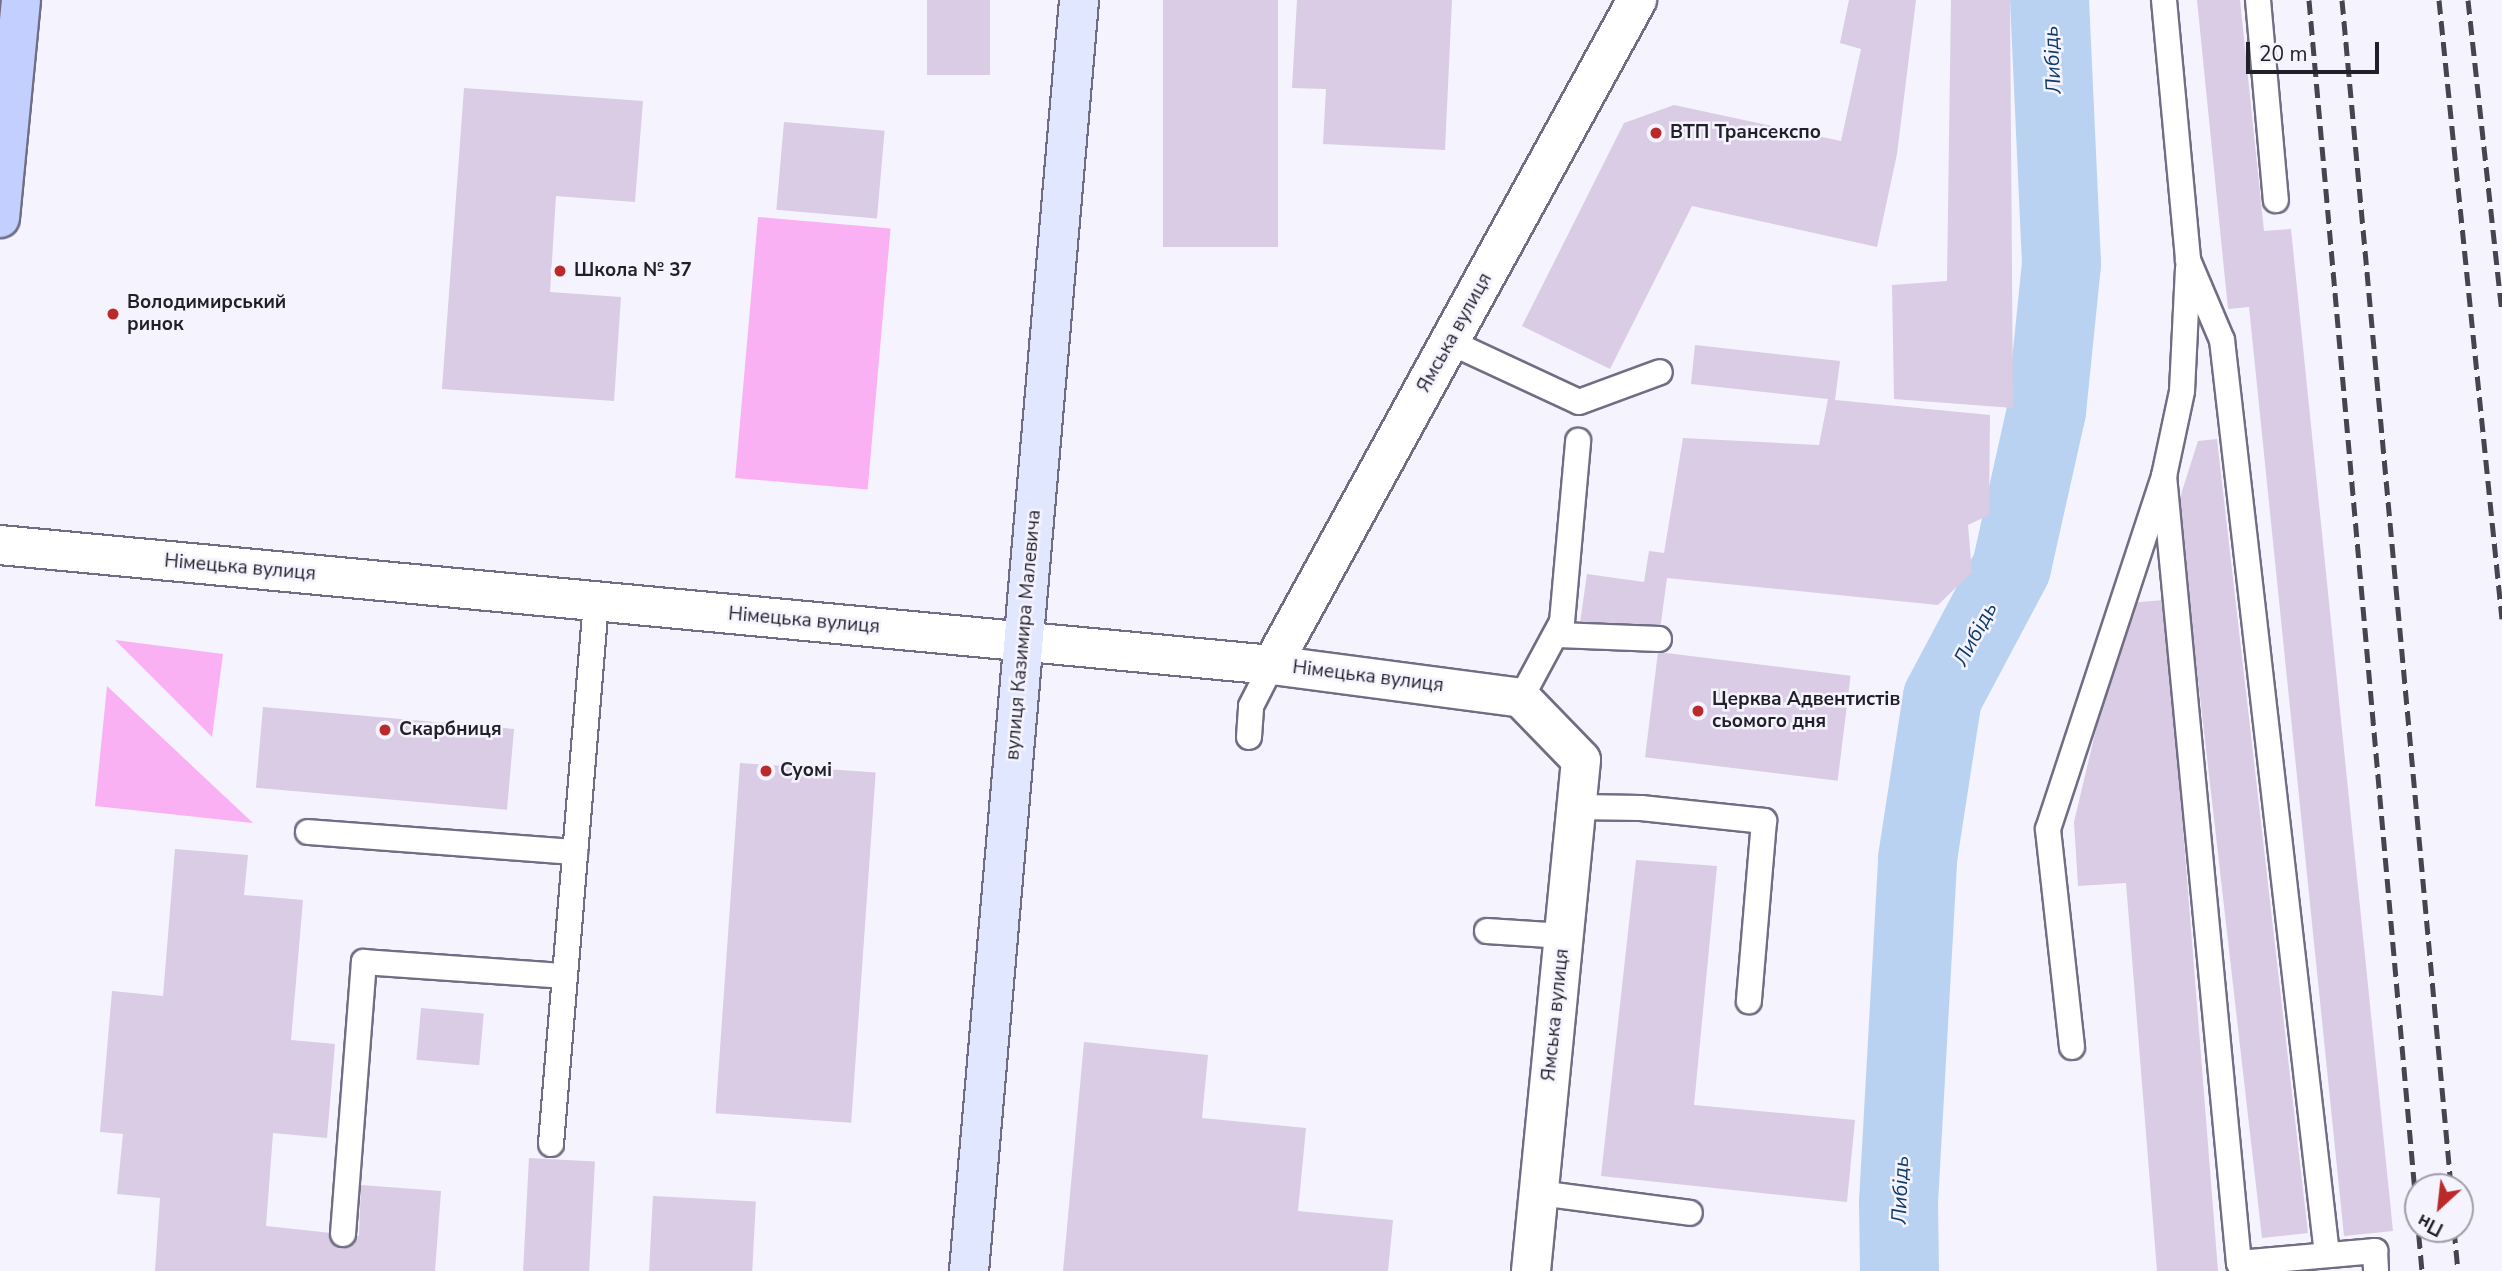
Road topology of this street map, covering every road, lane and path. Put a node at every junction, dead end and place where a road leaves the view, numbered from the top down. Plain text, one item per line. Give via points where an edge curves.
1 (21, 0) edge
2 (1079, 0) edge
3 (1637, 0) edge
4 (2164, 0) edge
5 (2258, 0) edge
6 (2276, 200) dead end
7 (0, 218) edge
8 (2188, 260) junction
9 (1450, 342) junction
10 (1660, 372) dead end
11 (1578, 442) dead end
12 (2164, 476) junction
13 (0, 545) edge
14 (596, 602) junction
15 (1558, 635) junction
16 (1659, 639) dead end
17 (1023, 643) junction
18 (1272, 665) junction
19 (1521, 698) junction
20 (1249, 737) dead end
21 (1577, 807) junction
22 (308, 832) dead end
23 (575, 852) junction
24 (1487, 931) dead end
25 (1564, 936) junction
26 (565, 976) junction
27 (1749, 1002) dead end
28 (2072, 1047) dead end
29 (551, 1144) dead end
30 (1539, 1194) junction
31 (1690, 1213) dead end
32 (343, 1234) dead end
33 (2328, 1255) junction
34 (969, 1271) edge
35 (1531, 1271) edge
36 (2376, 1271) edge

1 - 7 main road
2 - 17 main road, вулиця Казимира Малевича
3 - 9 street, Ямська вулиця
4 - 8 lane
5 - 6 lane
8 - 12 lane via 2182,391
8 - 33 lane via 2222,340
9 - 10 lane via 1579,402
9 - 18 street, Ямська вулиця
11 - 15 lane
12 - 28 lane via 2048,828
12 - 33 lane via 2239,1263
13 - 14 street, Німецька вулиця
14 - 17 street, Німецька вулиця
14 - 23 lane
15 - 16 lane
15 - 19 lane
17 - 18 street, Німецька вулиця
17 - 34 main road, вулиця Казимира Малевича
18 - 19 street, Німецька вулиця
18 - 20 lane via 1251,706
19 - 21 street, Ямська вулиця via 1581,760
21 - 25 street, Ямська вулиця
21 - 27 lane via 1640,808 1764,821
22 - 23 lane
23 - 26 lane
24 - 25 lane
25 - 30 street, Ямська вулиця
26 - 29 lane
26 - 32 lane via 365,962
30 - 31 lane
30 - 35 street, Ямська вулиця
33 - 36 lane via 2375,1251

